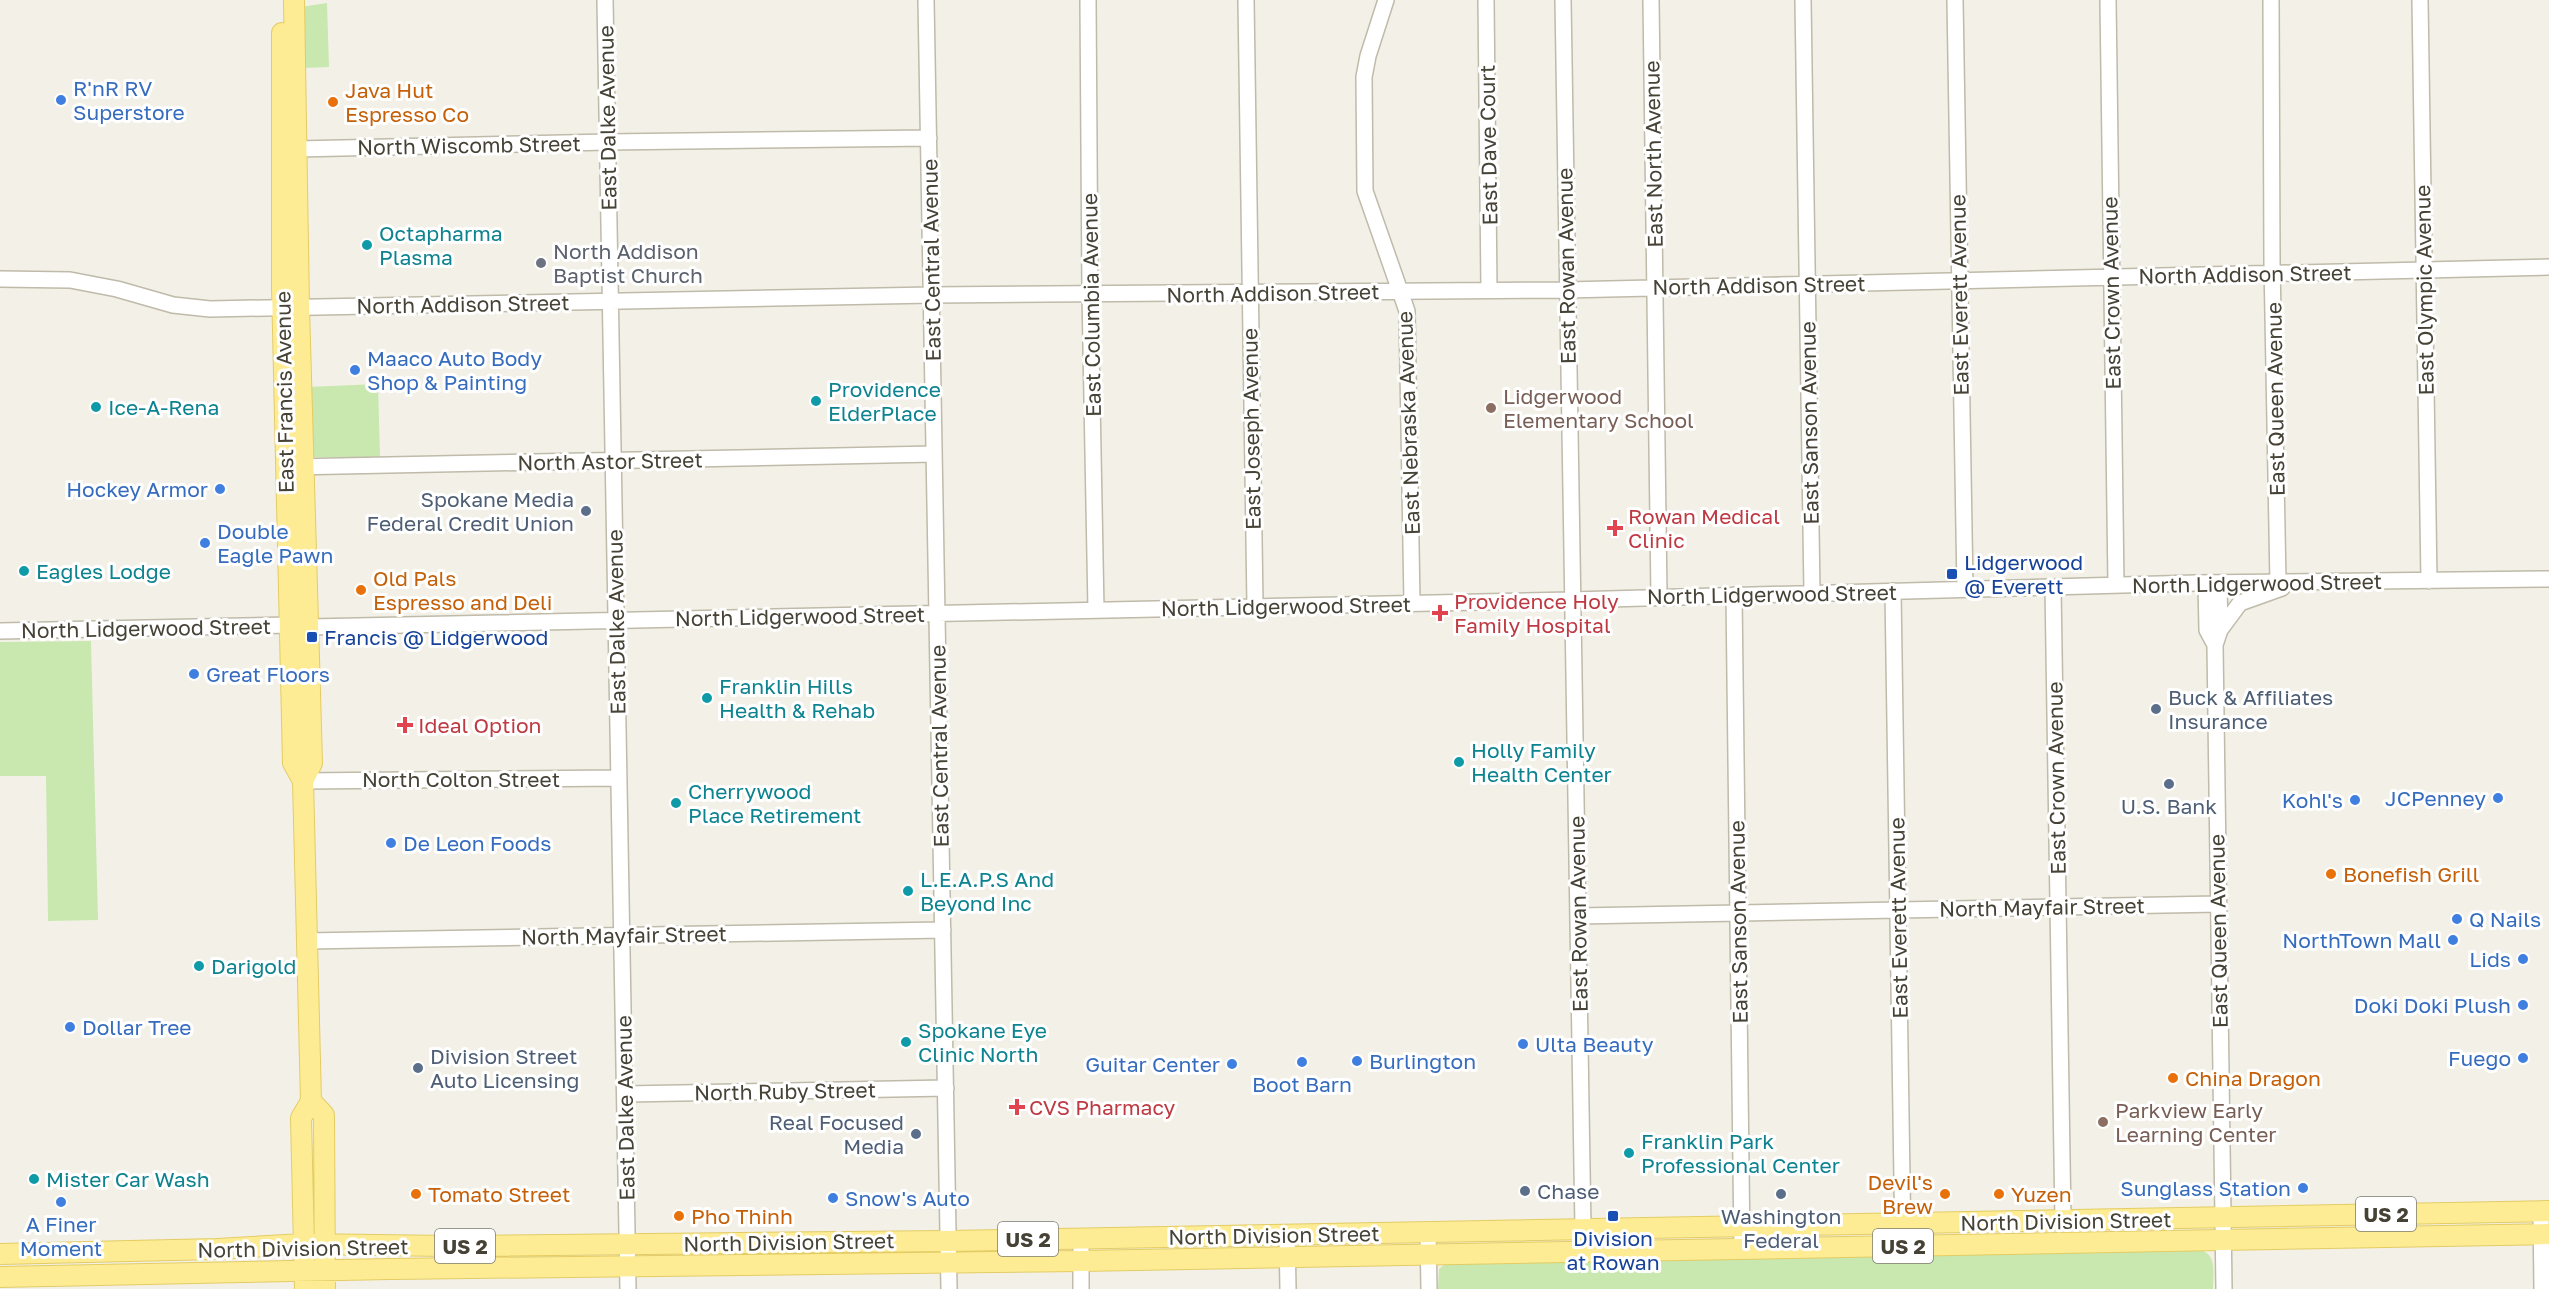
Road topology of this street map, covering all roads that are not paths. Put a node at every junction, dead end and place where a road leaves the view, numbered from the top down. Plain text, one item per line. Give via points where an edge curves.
1 (282, 0) edge
2 (294, 0) edge
3 (605, 0) edge
4 (926, 0) edge
5 (1088, 0) edge
6 (1246, 0) edge
7 (1386, 0) edge
8 (1486, 0) edge
9 (1563, 0) edge
10 (1651, 0) edge
11 (1803, 0) edge
12 (1955, 0) edge
13 (2108, 0) edge
14 (2271, 0) edge
15 (2420, 0) edge
16 (930, 138) junction
17 (608, 142) junction
18 (297, 149) junction
19 (2549, 267) edge
20 (2423, 270) junction
21 (2272, 273) junction
22 (2110, 277) junction
23 (0, 279) edge
24 (1959, 280) junction
25 (1806, 284) junction
26 (1654, 288) junction
27 (1489, 290) junction
28 (1566, 290) junction
29 (1401, 291) junction
30 (1249, 293) junction
31 (1090, 294) junction
32 (932, 295) junction
33 (610, 301) junction
34 (291, 307) junction
35 (934, 454) junction
36 (613, 462) junction
37 (295, 467) junction
38 (2549, 579) edge
39 (2429, 581) junction
40 (2213, 583) junction
41 (2278, 583) junction
42 (2295, 584) junction
43 (2116, 585) junction
44 (2052, 587) junction
45 (1965, 589) junction
46 (1893, 591) junction
47 (1812, 593) junction
48 (1734, 595) junction
49 (1659, 596) junction
50 (1572, 600) junction
51 (1412, 603) junction
52 (1255, 606) junction
53 (1096, 610) junction
54 (937, 614) junction
55 (616, 619) junction
56 (301, 626) junction
57 (2220, 630) junction
58 (0, 631) edge
59 (2215, 645) junction
60 (619, 778) junction
61 (303, 780) junction
62 (2218, 904) junction
63 (2058, 907) junction
64 (1897, 910) junction
65 (1738, 913) junction
66 (1578, 916) junction
67 (943, 930) junction
68 (622, 935) junction
69 (306, 940) junction
70 (946, 1088) junction
71 (625, 1094) junction
72 (311, 1101) junction
73 (2545, 1211) edge
74 (2223, 1217) junction
75 (2063, 1221) junction
76 (1903, 1224) junction
77 (1742, 1226) junction
78 (1583, 1229) junction
79 (1428, 1232) junction
80 (2545, 1234) edge
81 (1287, 1235) junction
82 (1081, 1238) junction
83 (2223, 1240) junction
84 (948, 1241) junction
85 (303, 1244) junction
86 (627, 1244) junction
87 (326, 1245) junction
88 (1903, 1246) junction
89 (1742, 1248) junction
90 (1583, 1252) junction
91 (0, 1254) edge
92 (39, 1254) junction
93 (1429, 1254) junction
94 (1287, 1257) junction
95 (1081, 1261) junction
96 (949, 1263) junction
97 (0, 1266) edge
98 (628, 1267) junction
99 (0, 1277) edge
100 (305, 1280) edge
101 (325, 1280) edge
102 (628, 1289) edge
103 (949, 1289) edge
104 (1081, 1289) edge
105 (1288, 1289) edge
106 (1429, 1289) edge
107 (2224, 1289) edge
108 (2542, 1289) edge

1 - 34 main road, East Francis Avenue
2 - 18 main road, East Francis Avenue
3 - 17 street, East Dalke Avenue
4 - 16 street, East Central Avenue
5 - 31 street, East Columbia Avenue
6 - 30 street, East Joseph Avenue
7 - 29 street, East Nebraska Avenue via 1364,77 1365,191
8 - 27 street, East Dave Court
9 - 28 street, East Rowan Avenue
10 - 26 street, East North Avenue
11 - 25 street, East Sanson Avenue
12 - 24 street, East Everett Avenue
13 - 22 street, East Crown Avenue
14 - 21 street, East Queen Avenue
15 - 20 street, East Olympic Avenue
16 - 17 street, North Wiscomb Street
16 - 32 street, East Central Avenue
17 - 18 street, North Wiscomb Street
17 - 33 street, East Dalke Avenue
18 - 34 main road, East Francis Avenue
19 - 20 street, North Addison Street
20 - 21 street, North Addison Street
20 - 39 street, East Olympic Avenue
21 - 22 street, North Addison Street
21 - 41 street, East Queen Avenue
22 - 24 street, North Addison Street
22 - 43 street, East Crown Avenue
23 - 34 street, North Addison Street via 70,280 200,308
24 - 25 street, North Addison Street
24 - 45 street, East Everett Avenue
25 - 26 street, North Addison Street
25 - 47 street, East Sanson Avenue
26 - 28 street, North Addison Street
26 - 49 street, East North Avenue
27 - 28 street, North Addison Street
27 - 29 street, North Addison Street
28 - 50 street, East Rowan Avenue
29 - 30 street, North Addison Street
29 - 51 street, East Nebraska Avenue via 1407,311
30 - 31 street, North Addison Street
30 - 52 street, East Joseph Avenue
31 - 32 street, North Addison Street
31 - 53 street, East Columbia Avenue
32 - 33 street, North Addison Street
32 - 35 street, East Central Avenue
33 - 34 street, North Addison Street
33 - 36 street, East Dalke Avenue
34 - 37 main road, East Francis Avenue
35 - 36 street, North Astor Street
35 - 54 street, East Central Avenue
36 - 37 street, North Astor Street
36 - 55 street, East Dalke Avenue
37 - 56 main road, East Francis Avenue
37 - 56 main road, East Francis Avenue via 289,567
38 - 39 street, North Lidgerwood Street
39 - 42 street, North Lidgerwood Street
40 - 41 street, North Lidgerwood Street
40 - 43 street, North Lidgerwood Street
40 - 57 street, East Queen Avenue
40 - 59 street, East Queen Avenue via 2207,630
41 - 42 street, North Lidgerwood Street
42 - 57 street via 2240,603
43 - 44 street, North Lidgerwood Street
44 - 45 street, North Lidgerwood Street
44 - 63 street, East Crown Avenue
45 - 46 street, North Lidgerwood Street
46 - 47 street, North Lidgerwood Street
46 - 64 street, East Everett Avenue
47 - 48 street, North Lidgerwood Street
48 - 49 street, North Lidgerwood Street
48 - 65 street, East Sanson Avenue
49 - 50 street, North Lidgerwood Street
50 - 51 street, North Lidgerwood Street
50 - 66 street, East Rowan Avenue
51 - 52 street, North Lidgerwood Street
52 - 53 street, North Lidgerwood Street
53 - 54 street, North Lidgerwood Street
54 - 55 street, North Lidgerwood Street
54 - 67 street, East Central Avenue
55 - 56 street, North Lidgerwood Street
55 - 60 street, East Dalke Avenue
56 - 58 street, North Lidgerwood Street
56 - 61 main road, East Francis Avenue via 293,764
56 - 61 main road, East Francis Avenue via 311,673 312,764
57 - 59 street, East Queen Avenue
59 - 62 street, East Queen Avenue
60 - 61 street, North Colton Street
60 - 68 street, East Dalke Avenue
61 - 69 main road, East Francis Avenue
62 - 63 street, North Mayfair Street
62 - 74 street, East Queen Avenue
63 - 64 street, North Mayfair Street
63 - 75 street, East Crown Avenue
64 - 65 street, North Mayfair Street
64 - 76 street, East Everett Avenue
65 - 66 street, North Mayfair Street
65 - 77 street, East Sanson Avenue
66 - 78 street, East Rowan Avenue
67 - 68 street, North Mayfair Street
67 - 70 street, East Central Avenue
68 - 69 street, North Mayfair Street
68 - 71 street, East Dalke Avenue
69 - 72 main road, East Francis Avenue
70 - 71 street, North Ruby Street
70 - 84 street, East Central Avenue
71 - 86 street, East Dalke Avenue
72 - 85 main road, East Francis Avenue via 301,1118
72 - 87 main road, East Francis Avenue via 324,1114
73 - 74 main road, North Division Street / US 2
73 - 80 street
74 - 75 main road, North Division Street / US 2
74 - 83 street, East Queen Avenue
75 - 76 main road, North Division Street / US 2
76 - 77 main road, North Division Street / US 2
76 - 88 street, East Everett Avenue
77 - 78 main road, North Division Street / US 2
77 - 89 street, East Sanson Avenue
78 - 79 main road, North Division Street / US 2
78 - 90 main road, East Rowan Avenue
79 - 81 main road, North Division Street / US 2
79 - 93 street
80 - 83 main road, North Division Street / US 2
80 - 108 street
81 - 82 main road, North Division Street / US 2
81 - 94 street
82 - 84 main road, North Division Street / US 2
82 - 95 street
83 - 88 main road, North Division Street / US 2
83 - 107 street, East Queen Avenue
84 - 86 main road, North Division Street / US 2
84 - 96 street, East Central Avenue
85 - 87 main road, North Division Street / US 2
85 - 92 main road, North Division Street / US 2
85 - 100 main road, East Francis Avenue
86 - 87 main road, North Division Street / US 2
86 - 98 street, East Dalke Avenue
87 - 101 main road, East Francis Avenue
88 - 89 main road, North Division Street / US 2
89 - 90 main road, North Division Street / US 2
90 - 93 main road, North Division Street / US 2
91 - 92 main road, North Division Street / US 2
92 - 97 main road via 25,1264
93 - 94 main road, North Division Street / US 2
93 - 106 street
94 - 95 main road, North Division Street / US 2
94 - 105 street
95 - 96 main road, North Division Street / US 2
95 - 104 street
96 - 98 main road, North Division Street / US 2
96 - 103 street, East Central Avenue
98 - 101 main road, North Division Street / US 2
98 - 102 street, East Dalke Avenue
99 - 100 main road, North Division Street / US 2 via 178,1272
100 - 101 main road, North Division Street / US 2

